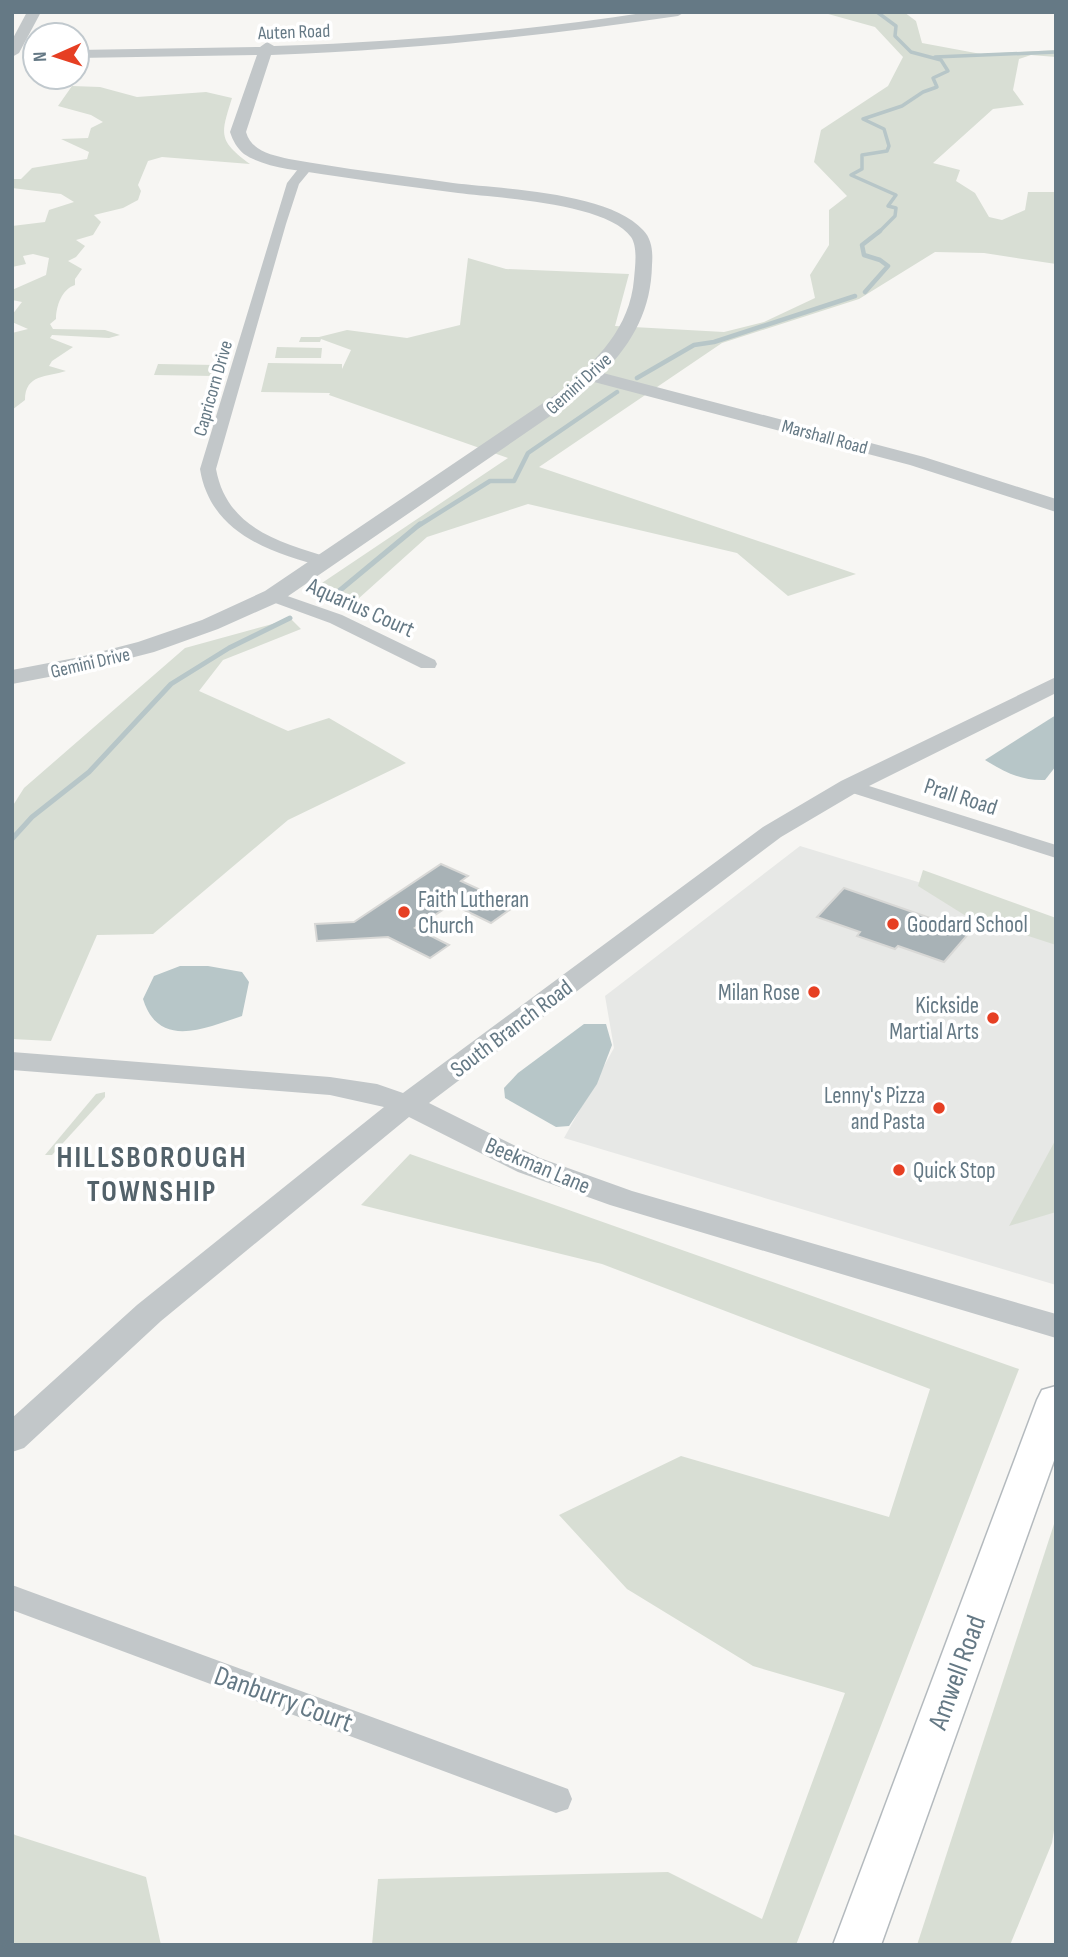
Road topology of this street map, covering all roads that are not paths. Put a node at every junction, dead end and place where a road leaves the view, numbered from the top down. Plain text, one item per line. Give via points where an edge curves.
1 (19, 12) edge
2 (34, 12) edge
3 (636, 12) edge
4 (678, 12) edge
5 (12, 25) edge
6 (91, 47) edge
7 (266, 49) junction
8 (19, 50) edge
9 (91, 54) edge
10 (307, 167) junction
11 (591, 376) junction
12 (1056, 506) edge
13 (325, 562) junction
14 (273, 596) junction
15 (428, 664) dead end
16 (12, 677) edge
17 (1056, 684) edge
18 (850, 786) junction
19 (1056, 852) edge
20 (12, 1061) edge
21 (409, 1105) junction
22 (1056, 1326) edge
23 (1056, 1400) edge
24 (12, 1439) edge
25 (12, 1598) edge
26 (556, 1799) dead end
27 (857, 1945) edge

1 - 5 street
2 - 8 street
3 - 7 street, Auten Road via 477,32
4 - 7 street, Auten Road via 484,38
6 - 7 street, Auten Road
7 - 9 street, Auten Road
7 - 10 street, Gemini Drive via 238,138 256,153
10 - 11 street, Gemini Drive via 569,204 604,214 635,230 644,249 638,309 619,345
10 - 13 street, Capricorn Drive via 293,183 279,224 208,479 214,498 243,528
11 - 12 street, Marshall Road via 918,461
11 - 13 street, Gemini Drive via 531,423
13 - 14 street, Gemini Drive
14 - 15 street, Aquarius Court via 336,619
14 - 16 street, Gemini Drive via 152,647
17 - 18 street, South Branch Road
18 - 19 street, Prall Road
18 - 21 street, South Branch Road via 761,840
20 - 21 street, Beekman Lane via 330,1086
21 - 22 street, Beekman Lane via 529,1165 621,1198
21 - 24 street, South Branch Road via 158,1305
23 - 27 main road, Amwell Road
25 - 26 street, Danburry Court

